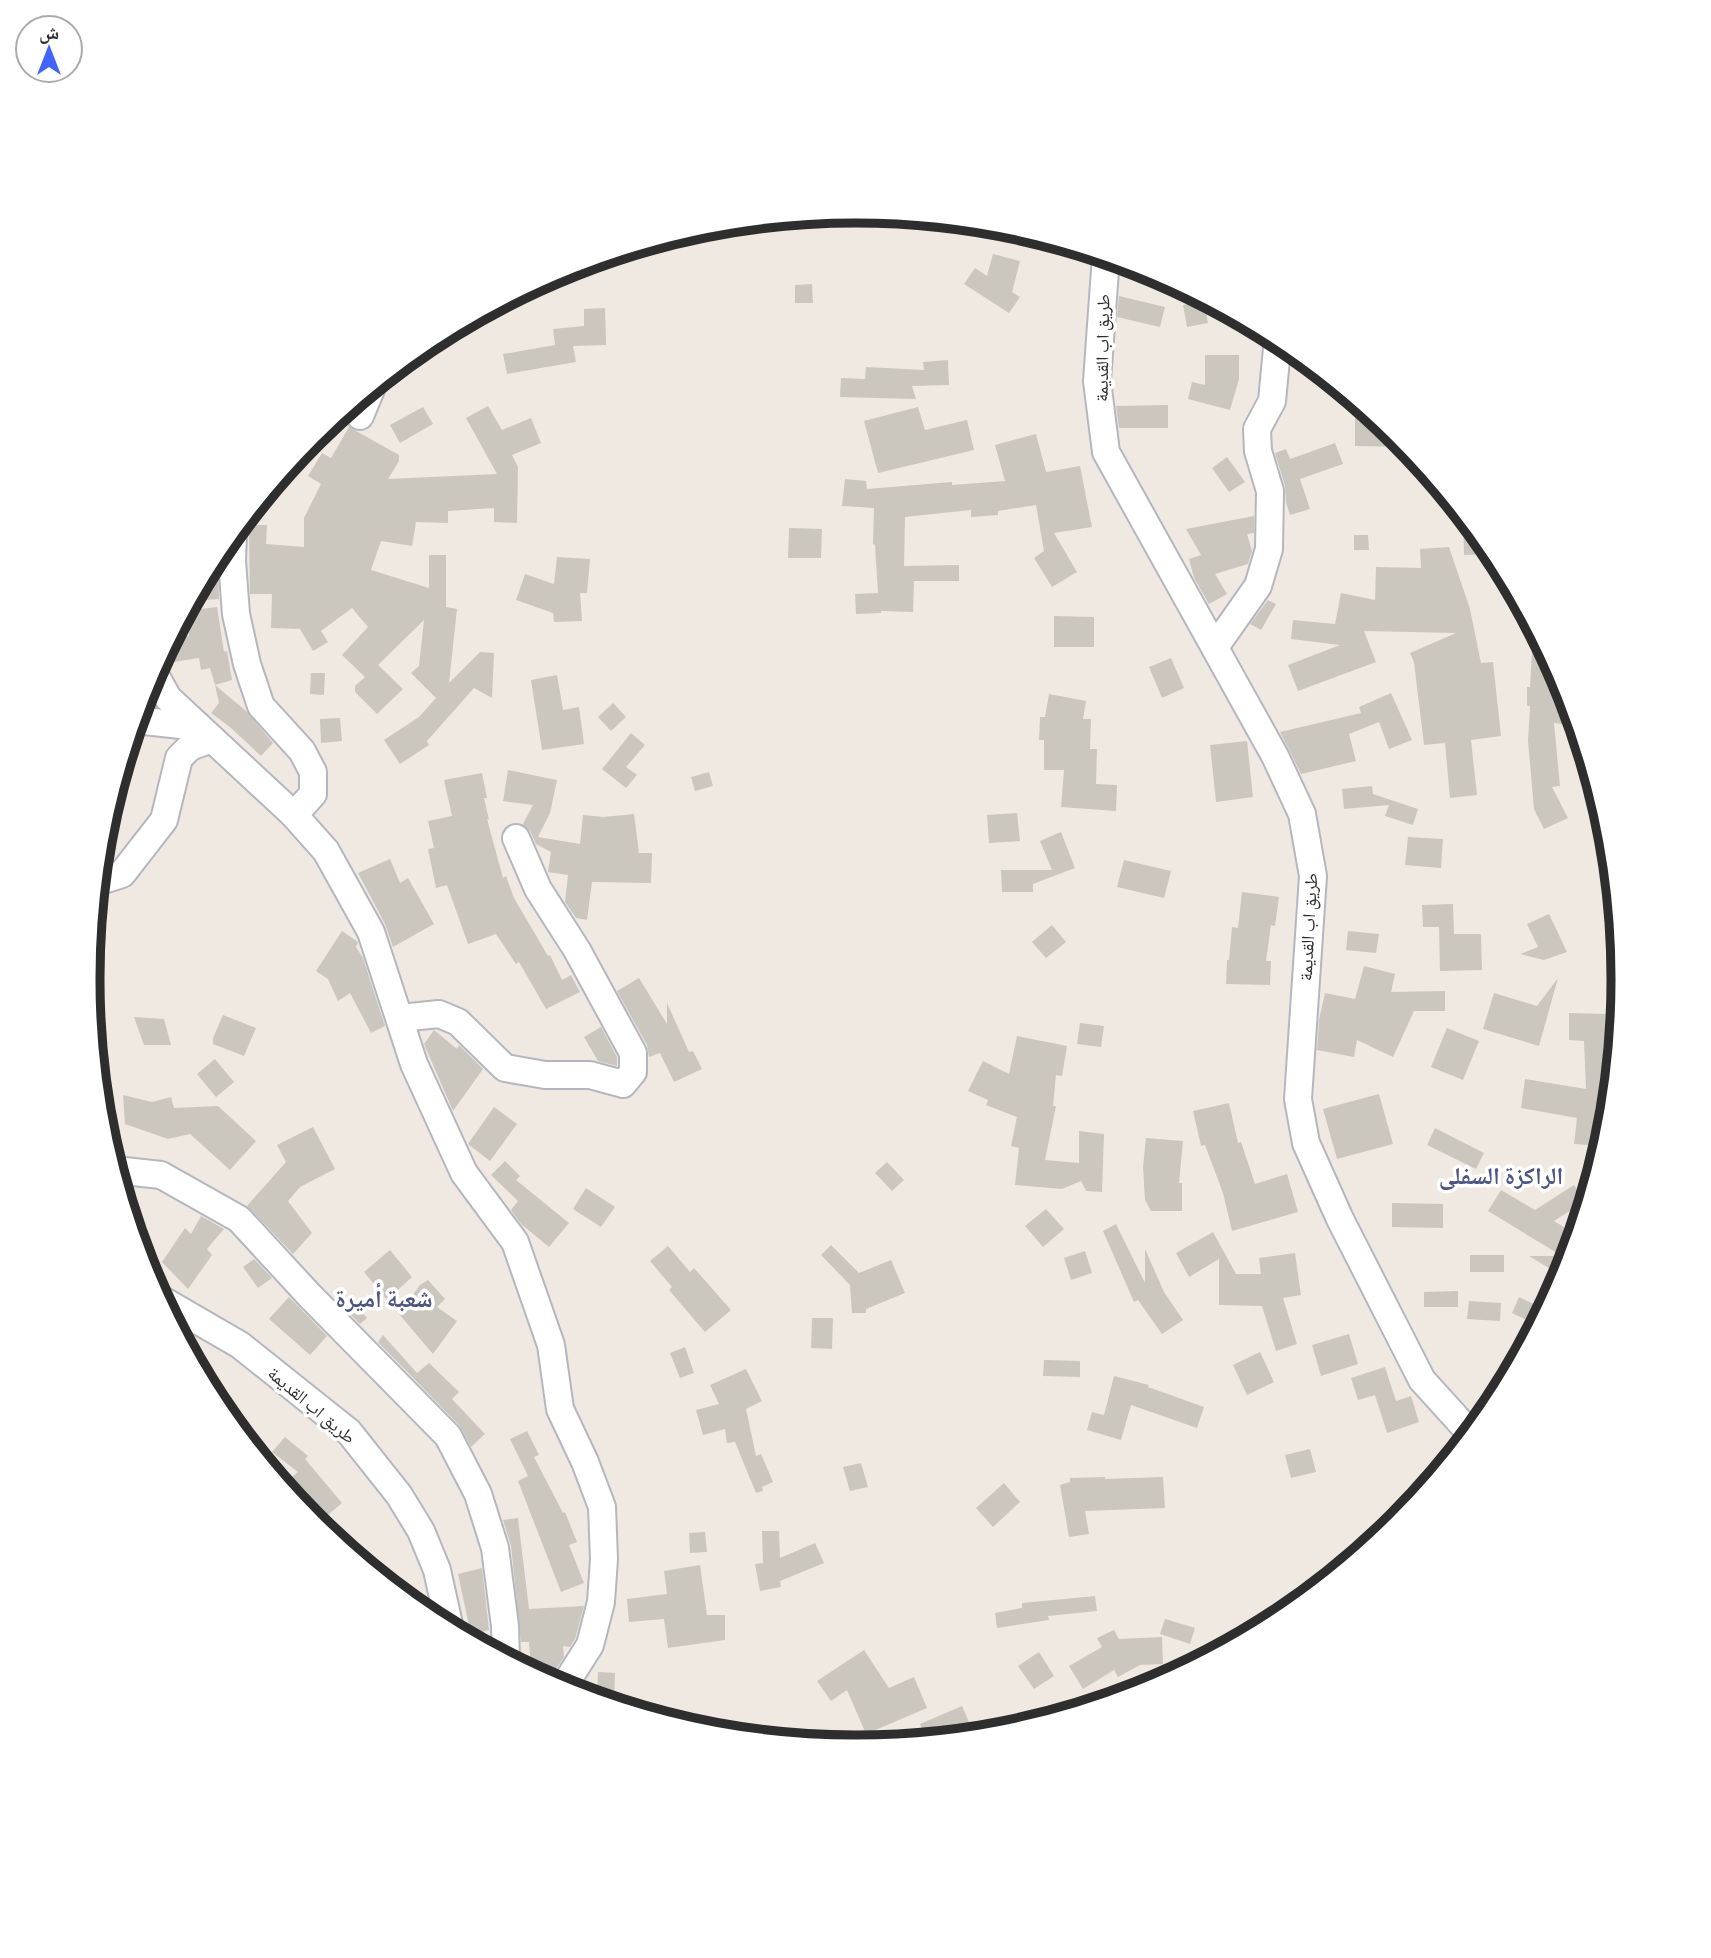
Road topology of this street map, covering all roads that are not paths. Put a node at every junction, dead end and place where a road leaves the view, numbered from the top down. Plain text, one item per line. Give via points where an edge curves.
1 (1105, 266) edge
2 (1277, 352) edge
3 (365, 404) edge
4 (360, 416) dead end
5 (234, 550) edge
6 (1214, 647) junction
7 (160, 684) edge
8 (145, 722) edge
9 (206, 733) junction
10 (294, 815) junction
11 (516, 838) dead end
12 (106, 879) edge
13 (400, 1018) junction
14 (125, 1171) edge
15 (175, 1308) edge
16 (1464, 1426) edge
17 (446, 1613) edge
18 (506, 1648) edge
19 (569, 1678) edge

1 - 6 street, طريق اب القديمة via 1097,381 1106,452
2 - 6 street via 1272,401 1257,429 1258,451 1270,491 1269,549 1258,586
3 - 4 street
5 - 10 street via 236,614 261,706 302,751 313,772 313,794
6 - 16 street, طريق اب القديمة via 1302,814 1314,876 1298,1099 1306,1143 1422,1380
7 - 9 street via 168,698
8 - 9 street
9 - 10 street
9 - 12 street via 179,758 164,820 122,874
10 - 13 street via 326,851 371,932
11 - 13 street via 538,889 633,1053 633,1072 622,1084 590,1076 545,1076 505,1068 458,1022 439,1014
13 - 19 street via 414,1064 464,1174 515,1242 551,1345 560,1409 602,1507 601,1602 590,1644
14 - 18 street via 161,1175 239,1219 448,1436 478,1494 495,1548
15 - 17 street, طريق اب القديمة via 240,1345 349,1432 421,1531

